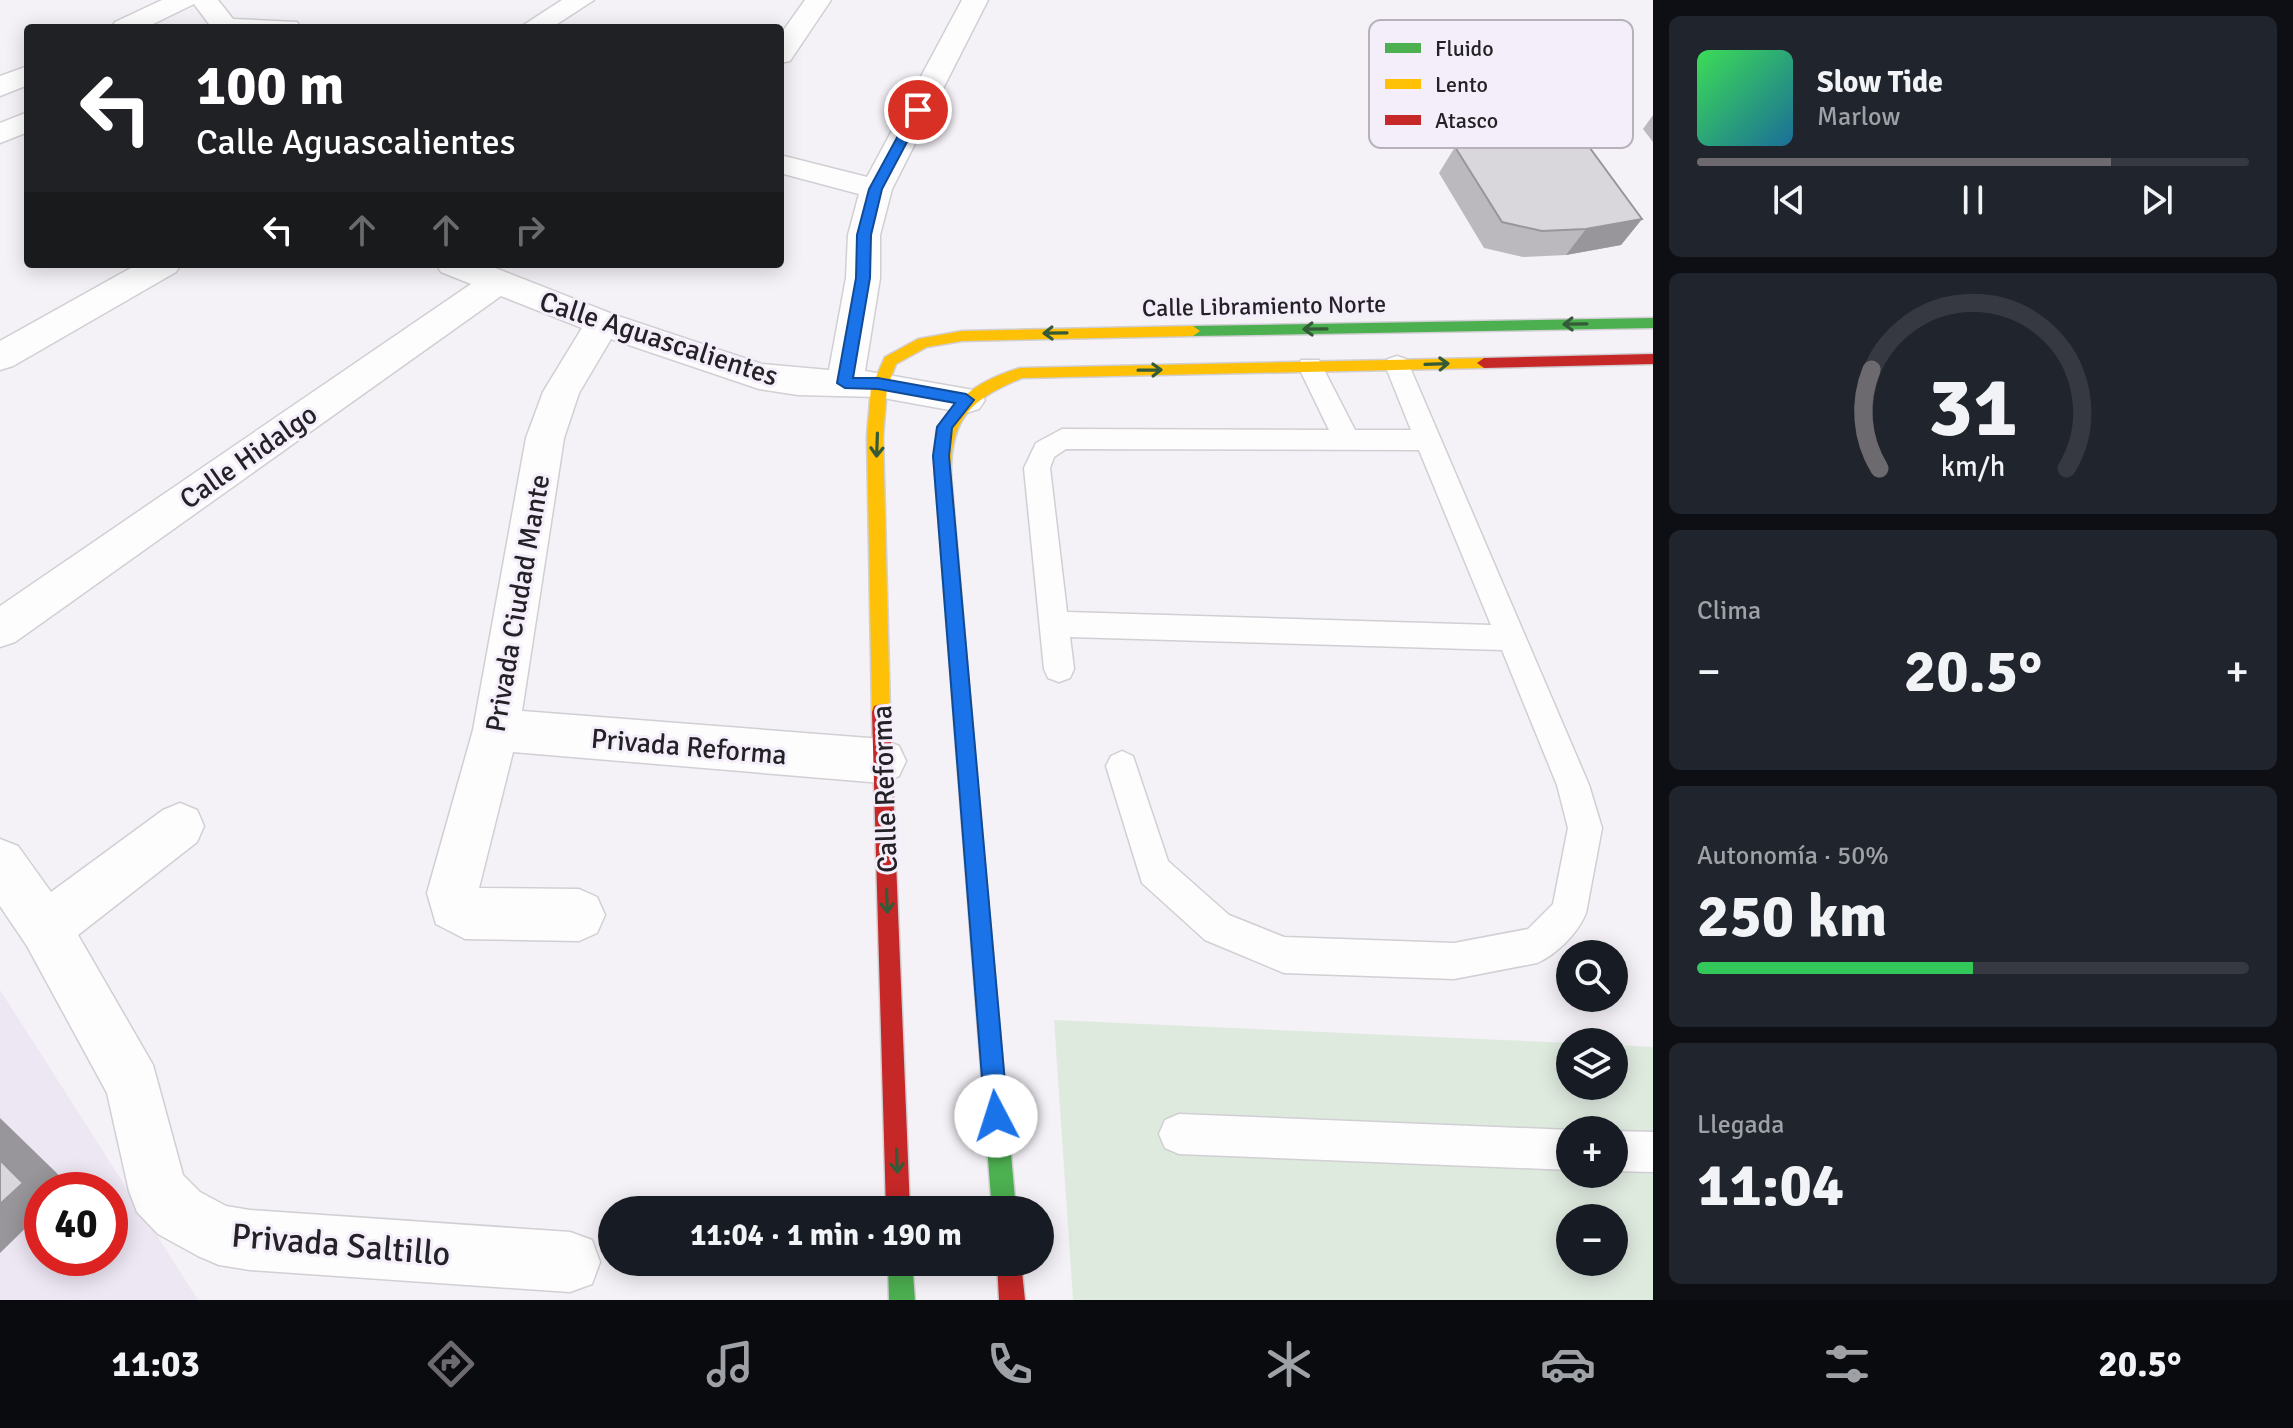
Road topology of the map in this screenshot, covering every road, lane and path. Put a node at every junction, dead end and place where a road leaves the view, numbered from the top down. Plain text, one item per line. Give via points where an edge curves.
1 (183, 0) edge
2 (204, 0) edge
3 (279, 0) edge
4 (581, 0) edge
5 (818, 0) edge
6 (975, 0) edge
7 (132, 24) edge
8 (221, 24) edge
9 (232, 24) edge
10 (539, 24) edge
11 (784, 49) edge
12 (24, 76) edge
13 (0, 87) edge
14 (24, 123) edge
15 (0, 134) edge
16 (784, 165) edge
17 (876, 189) junction
18 (157, 268) edge
19 (462, 268) edge
20 (496, 283) junction
21 (603, 323) junction
22 (1653, 323) edge
23 (0, 357) edge
24 (1653, 359) edge
25 (1397, 365) junction
26 (1310, 366) junction
27 (869, 378) junction
28 (966, 400) junction
29 (1346, 439) junction
30 (1428, 440) junction
31 (1054, 624) junction
32 (0, 629) edge
33 (1510, 638) junction
34 (1059, 669) dead end
35 (496, 730) junction
36 (882, 761) junction
37 (1122, 766) dead end
38 (180, 826) dead end
39 (0, 863) edge
40 (579, 915) dead end
41 (45, 928) junction
42 (1179, 1134) dead end
43 (1556, 1149) edge
44 (1628, 1151) edge
45 (1653, 1152) edge
46 (898, 1196) edge
47 (1003, 1196) edge
48 (570, 1262) dead end
49 (901, 1276) edge
50 (1010, 1276) edge
51 (902, 1300) edge
52 (1012, 1300) edge

1 - 7 street
2 - 8 street
3 - 9 street
4 - 10 street
5 - 11 street
6 - 17 street, Calle Reforma
12 - 13 street
14 - 15 street
16 - 17 street
17 - 27 street, Calle Reforma via 864,235
18 - 23 street
19 - 20 street, Calle Aguascalientes
20 - 21 street, Calle Aguascalientes
20 - 32 street, Calle Hidalgo
21 - 27 street, Calle Aguascalientes via 759,376 798,382
21 - 35 street, Privada Ciudad Mante via 561,392 545,438
22 -> 27 street, Calle Libramiento Norte via 974,335 933,339 906,349
25 -> 24 street
25 - 26 street
25 - 30 lane
28 -> 26 street via 1020,373
26 - 29 lane
27 - 28 street, Calle Aguascalientes
27 -> 36 street, Calle Reforma
28 - 47 street via 944,427 941,456
29 - 30 lane
29 - 31 lane via 1062,439 1049,445 1037,468
30 - 33 lane
31 - 33 lane
31 - 34 lane
33 - 37 lane via 1573,785 1585,828 1569,913 1537,945 1454,961 1284,955 1217,928 1154,871
35 - 36 street, Privada Reforma
35 - 40 street, Privada Ciudad Mante via 452,893 454,906 465,913
36 -> 46 street, Calle Reforma
38 - 41 street
39 - 41 street, Privada Saltillo
41 - 48 street, Privada Saltillo via 133,1085 158,1191 179,1213 219,1235
42 - 43 lane
44 - 45 lane
49 - 51 street
50 - 52 street

